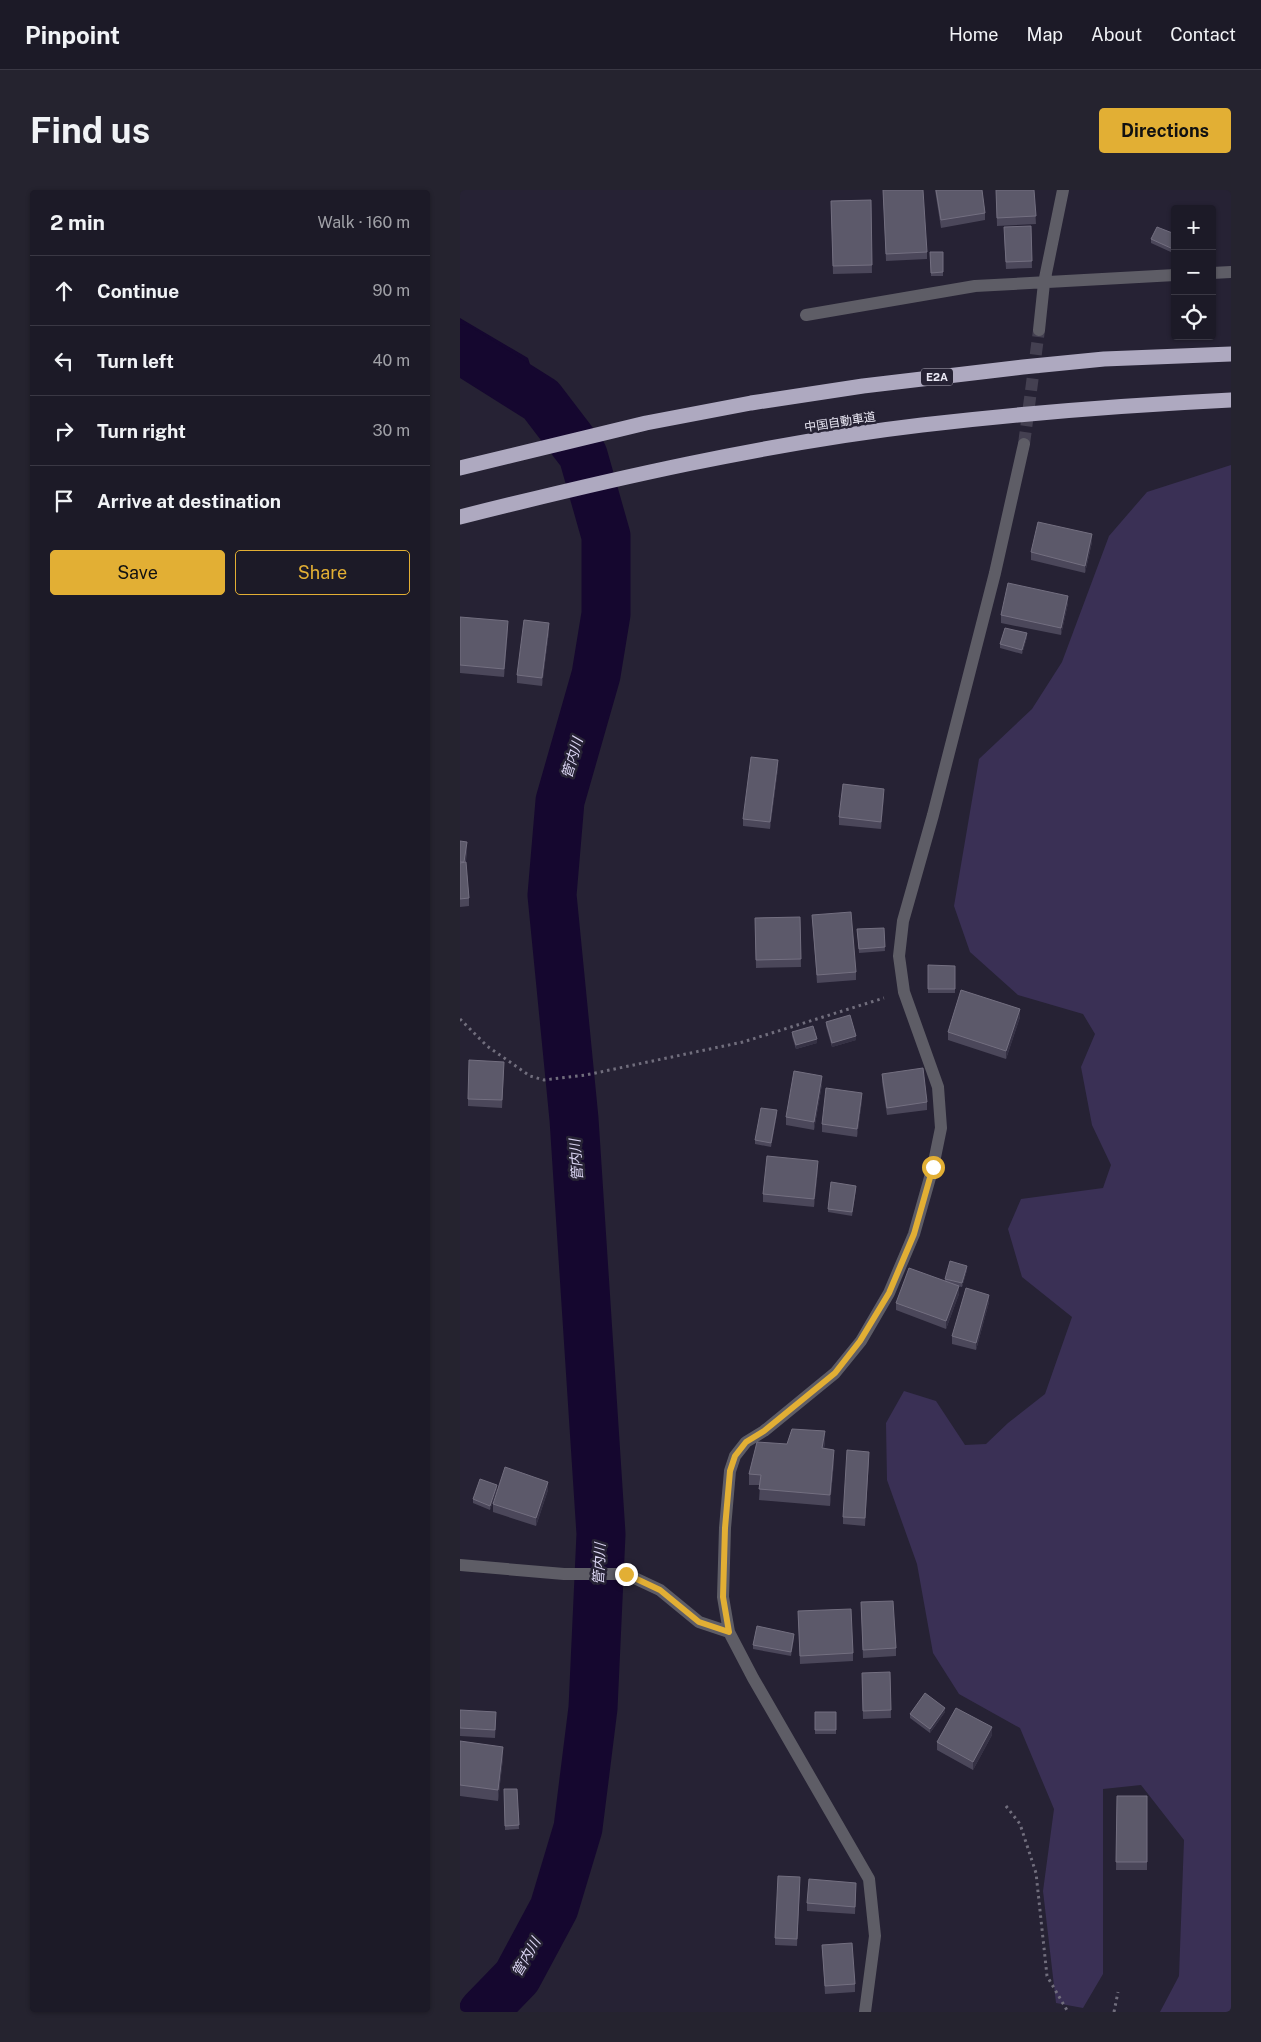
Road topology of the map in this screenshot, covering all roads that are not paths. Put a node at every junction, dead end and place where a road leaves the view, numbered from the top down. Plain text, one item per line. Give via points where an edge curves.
1 (1063, 190) edge
2 (1231, 272) edge
3 (1216, 273) edge
4 (1171, 275) edge
5 (1044, 283) junction
6 (806, 315) dead end
7 (1039, 330) tunnel mouth
8 (1231, 354) edge
9 (1231, 400) edge
10 (1024, 444) tunnel mouth
11 (460, 468) edge
12 (460, 517) edge
13 (460, 1565) edge
14 (729, 1632) junction
15 (865, 2012) edge

1 - 5 street
2 - 3 street
4 - 5 street
5 - 6 street via 974,286
5 - 7 street
8 - 11 highway, E2A via 1104,359 863,386 646,423
9 - 12 highway, 中国自動車道 via 1068,410 921,425 757,451 538,497
10 - 14 street via 990,592 903,921 899,956 904,992 938,1086 941,1128 933,1167 914,1234 889,1293 860,1341 835,1373 746,1442 735,1456 730,1471 725,1528 723,1597
13 - 14 street via 564,1574 626,1574 660,1590 699,1622
14 - 15 street via 752,1678 869,1879 875,1936

